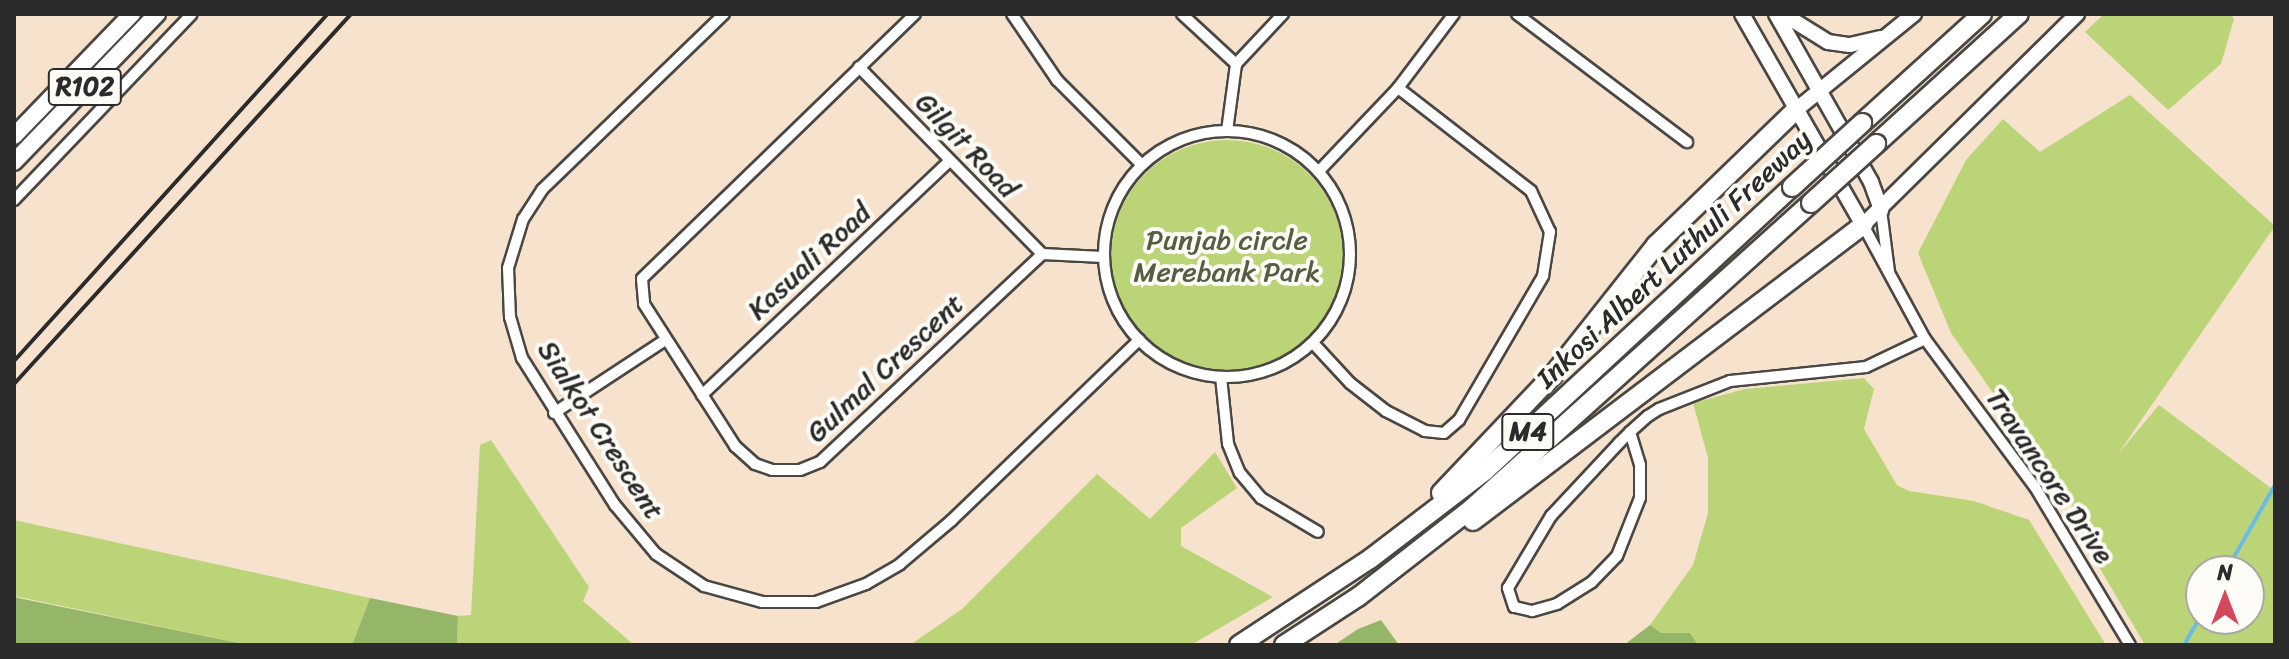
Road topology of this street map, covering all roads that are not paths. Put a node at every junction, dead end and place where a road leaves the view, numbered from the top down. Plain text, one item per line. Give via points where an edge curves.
1 (132, 14) edge
2 (157, 14) edge
3 (192, 14) edge
4 (724, 14) edge
5 (915, 14) edge
6 (1012, 14) edge
7 (1182, 14) edge
8 (1283, 14) edge
9 (1454, 14) edge
10 (1517, 14) edge
11 (1742, 14) edge
12 (1776, 14) edge
13 (1783, 14) edge
14 (1914, 14) edge
15 (1982, 14) edge
16 (2019, 14) edge
17 (2077, 14) edge
18 (1888, 35) junction
19 (1236, 64) junction
20 (859, 67) junction
21 (1398, 88) junction
22 (1821, 93) junction
23 (1797, 109) junction
24 (1227, 131) junction
25 (14, 136) edge
26 (1687, 142) dead end
27 (14, 162) edge
28 (948, 162) junction
29 (1142, 165) junction
30 (1319, 171) junction
31 (14, 200) edge
32 (1881, 210) junction
33 (1863, 225) junction
34 (1042, 254) junction
35 (1103, 257) junction
36 (1889, 272) junction
37 (1925, 339) junction
38 (665, 340) junction
39 (1139, 340) junction
40 (1313, 343) junction
41 (1221, 377) junction
42 (702, 395) junction
43 (554, 413) junction
44 (1630, 432) junction
45 (1408, 531) junction
46 (1318, 532) dead end
47 (1358, 597) junction
48 (1239, 645) edge
49 (1284, 645) edge
50 (2130, 645) edge

1 - 25 main road, R102
2 - 27 main road, R102
3 - 31 street
4 - 43 street, Sialkot Crescent via 555,176 523,219 508,268 510,317 522,358
5 - 20 street, Gulmal Crescent
6 - 29 street via 1057,80
7 - 19 street
8 - 19 street
9 - 21 street
10 - 26 street
11 - 23 street
12 - 22 street
13 - 18 street via 1828,42 1850,45
14 - 18 street
15 - 45 highway, Inkosi Albert Luthuli Freeway / M4, bridge via 1485,471
16 - 47 highway, Inkosi Albert Luthuli Freeway / M4, bridge via 1483,499
17 - 32 street
18 - 22 street
19 - 24 street
20 - 28 street, Gilgit Road
20 - 38 street, Gulmal Crescent via 642,279 641,297
21 - 30 street
21 - 40 street via 1531,191 1550,232 1543,276 1459,420 1444,433 1425,431 1386,411 1350,383
22 - 23 street
22 - 32 street
23 - 33 street
23 - 45 highway via 1656,245 1553,375
24 - 29 street via 1181,140
24 - 30 street via 1281,143
28 - 34 street, Gilgit Road
28 - 42 street, Kasuali Road
29 - 35 street via 1113,206
30 - 40 street via 1344,213 1351,262 1338,310
32 - 33 street
32 - 36 street
33 - 36 street, Travancore Drive
33 - 47 highway via 1531,480
34 - 35 street
34 - 42 street, Gulmal Crescent via 849,438 809,468 772,470 755,464 735,446
35 - 39 street via 1117,310
36 - 37 street, Travancore Drive
37 - 44 street via 1861,369 1730,381 1695,391
37 - 50 street, Travancore Drive via 2035,487
38 - 42 street, Gulmal Crescent
38 - 43 street
39 - 41 street via 1168,362
39 - 43 street, Sialkot Crescent via 900,564 841,595 803,604 728,595 683,575 656,554 615,505
40 - 41 street via 1266,371
41 - 46 street via 1228,444 1240,473 1261,498
44 - 44 street via 1559,505 1537,537 1508,588 1514,607 1532,611 1557,604 1592,582 1617,556 1640,498 1640,465
45 - 48 highway, Inkosi Albert Luthuli Freeway / M4
47 - 49 highway, Inkosi Albert Luthuli Freeway / M4

